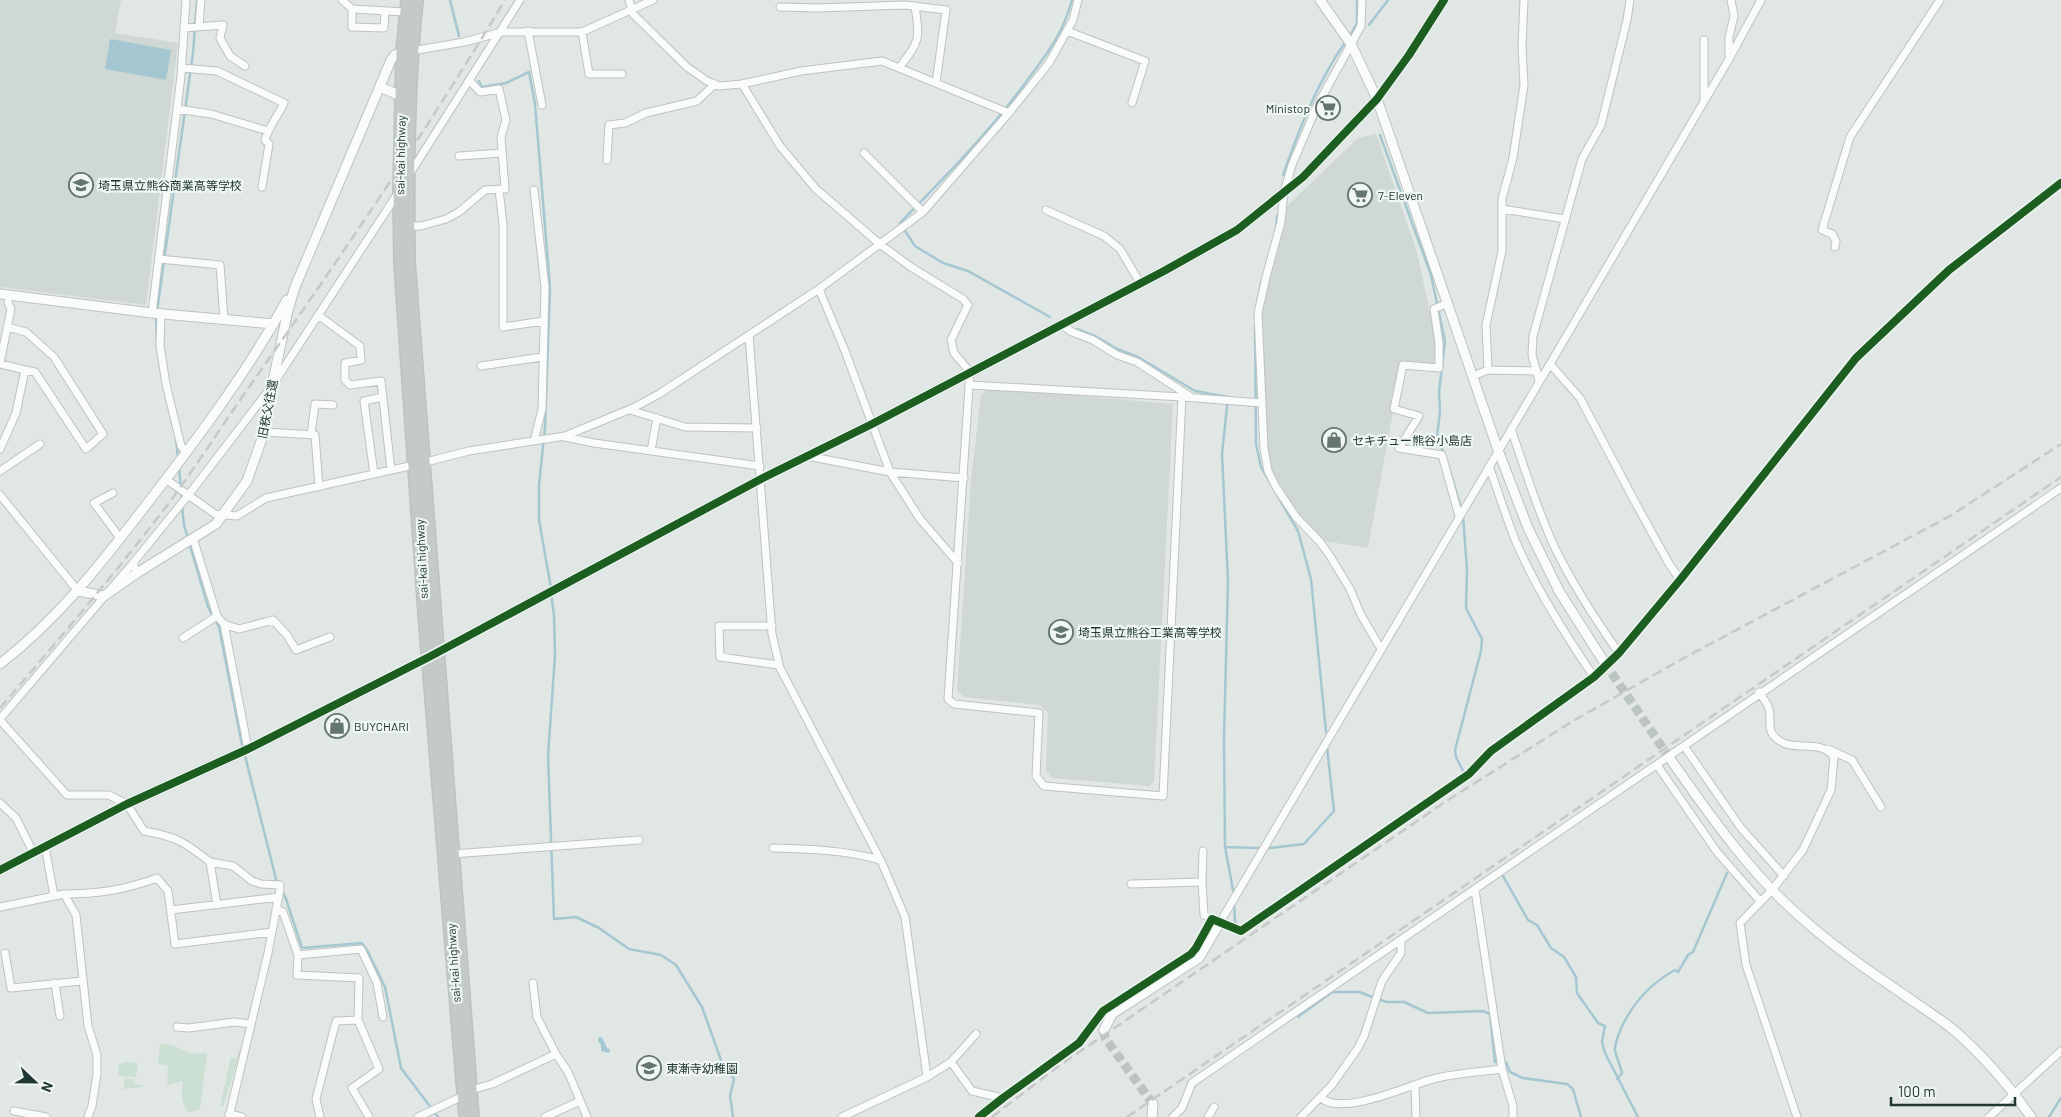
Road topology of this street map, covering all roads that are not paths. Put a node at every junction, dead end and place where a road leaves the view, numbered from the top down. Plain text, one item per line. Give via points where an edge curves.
1 (186, 0) edge
2 (201, 0) edge
3 (342, 0) edge
4 (407, 0) edge
5 (417, 0) edge
6 (520, 0) edge
7 (629, 0) edge
8 (654, 0) edge
9 (1078, 0) edge
10 (1320, 0) edge
11 (1362, 0) edge
12 (1444, 0) edge
13 (1524, 0) edge
14 (1630, 0) edge
15 (1731, 0) edge
16 (1761, 0) edge
17 (1940, 0) edge
18 (880, 3) edge
19 (915, 6) junction
20 (780, 7) dead end
21 (352, 9) junction
22 (632, 10) junction
23 (385, 11) junction
24 (405, 12) junction
25 (199, 27) junction
26 (184, 28) junction
27 (528, 31) junction
28 (1067, 31) junction
29 (502, 32) junction
30 (582, 32) junction
31 (1704, 40) dead end
32 (1350, 43) junction
33 (407, 51) junction
34 (1729, 59) junction
35 (246, 66) dead end
36 (182, 68) junction
37 (898, 68) junction
38 (622, 74) dead end
39 (470, 81) junction
40 (936, 83) junction
41 (715, 84) junction
42 (742, 84) junction
43 (380, 87) junction
44 (401, 96) junction
45 (1376, 99) junction
46 (1704, 102) junction
47 (1132, 103) dead end
48 (542, 105) dead end
49 (177, 109) junction
50 (1009, 113) junction
51 (268, 131) junction
52 (502, 153) junction
53 (864, 153) dead end
54 (459, 156) dead end
55 (607, 160) dead end
56 (408, 176) junction
57 (2061, 183) edge
58 (262, 187) dead end
59 (499, 190) junction
60 (534, 190) dead end
61 (398, 192) junction
62 (1284, 192) junction
63 (1502, 209) junction
64 (1046, 210) dead end
65 (922, 211) junction
66 (1565, 219) junction
67 (404, 226) junction
68 (881, 244) junction
69 (1835, 247) dead end
70 (159, 259) junction
71 (1140, 283) junction
72 (295, 287) junction
73 (819, 289) junction
74 (6, 297) edge
75 (1446, 304) junction
76 (0, 308) edge
77 (156, 313) junction
78 (318, 316) junction
79 (224, 319) junction
80 (544, 322) junction
81 (274, 324) junction
82 (1060, 324) junction
83 (7, 328) junction
84 (749, 335) junction
85 (542, 357) junction
86 (0, 363) edge
87 (1550, 364) junction
88 (481, 366) dead end
89 (25, 370) junction
90 (1488, 370) junction
91 (970, 372) junction
92 (1537, 372) junction
93 (1473, 376) junction
94 (1539, 381) junction
95 (970, 385) junction
96 (272, 386) junction
97 (1182, 396) junction
98 (1191, 397) junction
99 (383, 398) junction
100 (1261, 403) junction
101 (333, 405) dead end
102 (630, 410) junction
103 (656, 418) junction
104 (872, 424) junction
105 (757, 428) junction
106 (1511, 429) junction
107 (264, 432) junction
108 (311, 435) junction
109 (565, 436) junction
110 (536, 441) junction
111 (40, 444) dead end
112 (0, 449) edge
113 (1498, 450) junction
114 (651, 451) junction
115 (187, 452) junction
116 (807, 456) junction
117 (419, 464) junction
118 (760, 466) junction
119 (1489, 466) junction
120 (391, 470) junction
121 (0, 471) edge
122 (890, 472) junction
123 (374, 474) junction
124 (964, 478) junction
125 (761, 479) junction
126 (166, 480) junction
127 (319, 487) junction
128 (2061, 488) edge
129 (113, 493) dead end
130 (0, 495) edge
131 (188, 495) junction
132 (223, 516) junction
133 (1459, 516) junction
134 (120, 538) junction
135 (193, 538) junction
136 (133, 563) junction
137 (958, 563) junction
138 (137, 573) junction
139 (1680, 580) junction
140 (78, 591) junction
141 (104, 596) junction
142 (217, 616) junction
143 (224, 624) junction
144 (772, 626) junction
145 (330, 637) dead end
146 (183, 638) dead end
147 (1381, 649) junction
148 (1619, 653) junction
149 (434, 655) junction
150 (1604, 662) tunnel mouth
151 (0, 664) edge
152 (779, 664) junction
153 (1594, 677) junction
154 (1759, 692) junction
155 (0, 720) edge
156 (1684, 746) junction
157 (248, 749) junction
158 (1828, 749) junction
159 (1671, 760) tunnel mouth
160 (1657, 765) junction
161 (0, 803) edge
162 (127, 804) junction
163 (1881, 807) dead end
164 (639, 840) dead end
165 (45, 846) junction
166 (773, 848) dead end
167 (1203, 851) dead end
168 (33, 852) junction
169 (452, 854) junction
170 (880, 860) junction
171 (210, 862) junction
172 (0, 870) edge
173 (1784, 876) junction
174 (1202, 882) junction
175 (1131, 884) dead end
176 (1475, 890) junction
177 (1772, 890) junction
178 (64, 894) junction
179 (54, 896) junction
180 (279, 898) junction
181 (1760, 901) junction
182 (217, 905) junction
183 (0, 907) edge
184 (276, 909) junction
185 (171, 910) junction
186 (1215, 922) junction
187 (272, 932) junction
188 (1401, 941) junction
189 (5, 953) dead end
190 (298, 955) junction
191 (82, 981) junction
192 (55, 983) junction
193 (533, 983) dead end
194 (60, 1016) dead end
195 (383, 1017) dead end
196 (358, 1020) junction
197 (251, 1024) junction
198 (177, 1026) dead end
199 (1104, 1030) dead end
200 (976, 1034) dead end
201 (2061, 1052) edge
202 (556, 1054) junction
203 (951, 1062) junction
204 (1502, 1068) junction
205 (927, 1076) junction
206 (1414, 1085) junction
207 (467, 1093) junction
208 (2015, 1094) junction
209 (1003, 1098) junction
210 (1321, 1098) junction
211 (580, 1101) junction
212 (1153, 1104) tunnel mouth
213 (1214, 1107) dead end
214 (14, 1111) dead end
215 (229, 1115) edge
216 (46, 1117) edge
217 (88, 1117) edge
218 (242, 1117) edge
219 (320, 1117) edge
220 (369, 1117) edge
221 (418, 1117) edge
222 (465, 1117) edge
223 (473, 1117) edge
224 (545, 1117) edge
225 (587, 1117) edge
226 (842, 1117) edge
227 (979, 1117) edge
228 (1152, 1117) edge
229 (1173, 1117) edge
230 (1208, 1117) edge
231 (1301, 1117) edge
232 (1416, 1117) edge
233 (1514, 1117) edge
234 (1797, 1117) edge
235 (1989, 1117) edge
236 (2030, 1117) edge

1 - 26 street
2 - 25 street
3 - 21 street
4 - 24 highway, sai-kai highway
5 - 33 highway, sai-kai highway
6 - 29 street
7 - 22 street
8 - 22 street
9 - 28 street
10 - 32 street
11 - 32 street via 1361,26
12 - 45 street via 1410,55
13 - 63 street via 1524,85
14 - 66 street via 1601,125 1582,159
15 - 34 street via 1734,16 1729,37
16 - 34 street
17 - 69 street via 1850,137 1822,230 1832,234
18 - 19 street
18 - 20 street via 818,8
19 - 37 street via 919,36
19 - 40 street via 946,10
21 - 23 street
21 - 23 street via 352,27 384,28
22 - 30 street
22 - 41 street via 687,67
23 - 24 street
24 - 33 highway, sai-kai highway
25 - 26 street
25 - 35 street via 223,25 220,38 230,56
26 - 36 street
27 - 29 street
27 - 30 street
27 - 48 street
28 - 47 street via 1145,61
28 - 50 street via 1049,63
29 - 33 street
29 - 39 street
30 - 38 street via 589,74
31 - 46 street
32 - 45 street
32 - 62 street via 1317,106
33 - 43 street, 旧秩父往還 via 391,60
33 - 44 highway, sai-kai highway
33 - 56 highway, sai-kai highway
34 - 46 street
36 - 49 street
36 - 51 street via 218,71 284,103
37 - 40 street
37 - 42 street via 882,61 801,71
39 - 52 street via 480,92 499,89 506,120 501,137
39 - 56 street
40 - 50 street
41 - 42 street
41 - 55 street via 697,101 608,125
42 - 68 street via 780,146 816,189
43 - 44 street
43 - 72 street, 旧秩父往還
44 - 61 highway, sai-kai highway
45 - 62 street via 1303,177
45 - 75 street
46 - 87 street
49 - 51 street via 212,114
49 - 70 street
50 - 65 street
51 - 58 street
52 - 54 street
52 - 59 street via 505,188
53 - 65 street
56 - 61 street
56 - 67 highway, sai-kai highway
57 - 139 street via 1949,270 1856,358
59 - 67 street via 485,190 446,219 421,226
59 - 80 street via 503,224 503,328
60 - 80 street via 545,286
61 - 67 highway, sai-kai highway
61 - 78 street
62 - 71 street via 1237,230
62 - 100 street via 1282,222 1258,313
63 - 66 street
63 - 90 street via 1502,252 1486,324
64 - 71 street via 1104,236 1120,249
65 - 68 street
66 - 92 street via 1533,336 1532,355
67 - 117 highway, sai-kai highway
68 - 73 street
68 - 91 street via 968,305 951,340 954,353
70 - 77 street
70 - 79 street via 220,265
71 - 82 street
72 - 81 street
72 - 96 street, 旧秩父往還
73 - 84 street
73 - 104 street
74 - 76 street
74 - 77 street
74 - 83 street via 11,310
75 - 93 street
75 - 133 street via 1434,309 1439,368 1403,365 1394,409 1419,416 1399,448 1442,456
77 - 79 street
77 - 115 street via 166,384 181,446
78 - 96 street
78 - 99 street via 360,346 361,360 345,362 345,380 350,385 381,381
79 - 81 street
80 - 85 street
81 - 115 street
82 - 91 street
82 - 98 street via 1117,355 1137,362
83 - 86 street
83 - 89 street via 26,332 54,357 104,434 86,449 35,372
84 - 102 street
84 - 105 street
85 - 88 street
85 - 110 street via 542,409
86 - 89 street
87 - 94 street
87 - 139 street via 1580,398
89 - 112 street via 16,413
90 - 92 street
90 - 93 street
91 - 95 street
91 - 104 street
92 - 94 street
93 - 113 street
94 - 106 street
95 - 97 street
95 - 124 street
96 - 107 street, 旧秩父往還
96 - 131 street
97 - 98 street
97 - 137 street via 1163,796 1044,786 1036,776 1039,713 954,704 948,699
98 - 100 street
99 - 120 street
99 - 123 street via 364,401
100 - 147 street via 1268,471 1296,517 1330,556
101 - 108 street via 315,404
102 - 103 street
102 - 109 street
103 - 105 street via 685,427
103 - 114 street
104 - 116 street
104 - 122 street
105 - 118 street
106 - 113 street
106 - 148 street via 1555,549 1588,609
107 - 108 street
107 - 132 street, 旧秩父往還 via 247,481
108 - 127 street via 315,435
109 - 110 street
109 - 114 street
110 - 117 street via 469,451
111 - 121 street
113 - 119 street
113 - 150 street via 1541,558
114 - 118 street
115 - 126 street
116 - 122 street
116 - 125 street
117 - 120 street
117 - 149 highway, sai-kai highway via 424,613
118 - 125 street
119 - 133 street
119 - 153 street via 1528,568
120 - 123 street
122 - 124 street
122 - 137 street via 920,519
123 - 127 street
124 - 137 street
125 - 144 street
125 - 149 street
126 - 131 street
126 - 134 street
127 - 132 street via 266,498 237,516
128 - 154 street
129 - 134 street via 94,503
130 - 140 street
131 - 132 street
131 - 136 street
132 - 135 street, 旧秩父往還
133 - 147 street
134 - 140 street
135 - 138 street, 旧秩父往還
135 - 142 street
136 - 138 street
136 - 141 street
138 - 141 street, 旧秩父往還
139 - 148 street
140 - 141 street
140 - 151 street via 23,646
141 - 155 street
142 - 143 street
142 - 146 street
143 - 145 street via 239,629 273,620 296,650
143 - 157 street
144 - 152 street
144 - 152 street via 719,626 720,657
147 - 186 street
148 - 153 street
149 - 157 street
149 - 169 highway, sai-kai highway
149 - 207 highway, sai-kai highway
152 - 170 street
153 - 186 street via 1491,751 1469,774 1241,931
154 - 156 street
154 - 158 street via 1769,708 1769,730 1777,739 1790,745
155 - 162 street via 67,795 109,795
156 - 160 street
156 - 173 street via 1741,828
157 - 162 street
158 - 163 street via 1852,760
158 - 173 street via 1834,757 1831,790 1803,850
159 - 177 street via 1715,823
160 - 176 street
160 - 181 street via 1717,852
161 - 168 street via 16,818
162 - 165 street
162 - 171 street via 144,831 181,840
164 - 169 street
165 - 168 street
165 - 179 street
166 - 170 street via 859,854
167 - 174 street
168 - 172 street
169 - 207 highway, sai-kai highway
170 - 205 street via 906,917
171 - 180 street via 232,866 252,881 280,887
171 - 182 street
173 - 177 street
174 - 175 street
174 - 186 street via 1204,915
176 - 188 street
176 - 204 street
177 - 181 street
177 - 208 street via 1856,962 1949,1027
178 - 179 street
178 - 185 street via 98,894 130,888 157,878 168,891
178 - 191 street via 76,915
179 - 183 street
180 - 182 street
180 - 184 street
181 - 234 street via 1740,923 1746,965
182 - 185 street
184 - 187 street
184 - 190 street via 283,912
185 - 187 street via 175,944
186 - 199 street via 1199,958 1112,1014
186 - 209 street via 1191,954 1104,1011 1079,1044
187 - 197 street
188 - 210 street via 1401,953 1376,993 1358,1048
188 - 229 street via 1192,1083 1182,1108
189 - 192 street via 11,988
190 - 195 street via 361,949 377,983
190 - 196 street via 297,975 359,978
191 - 192 street
191 - 217 street via 97,1066
192 - 194 street
193 - 202 street via 537,1017
196 - 219 street via 336,1020 316,1098
196 - 220 street via 379,1069 352,1088
197 - 198 street via 225,1022 189,1028
197 - 215 street
200 - 203 street
201 - 208 street
202 - 207 street
202 - 211 street via 568,1072
203 - 205 street
203 - 209 street via 972,1091
204 - 206 street via 1437,1078
204 - 233 street
205 - 226 street
206 - 210 street via 1365,1103 1330,1104
206 - 232 street
207 - 221 street
207 - 222 highway, sai-kai highway
207 - 223 highway, sai-kai highway
208 - 235 street
208 - 236 street
209 - 227 street
210 - 231 street
211 - 224 street
211 - 225 street
212 - 228 street
213 - 230 street
214 - 216 street
215 - 218 street

